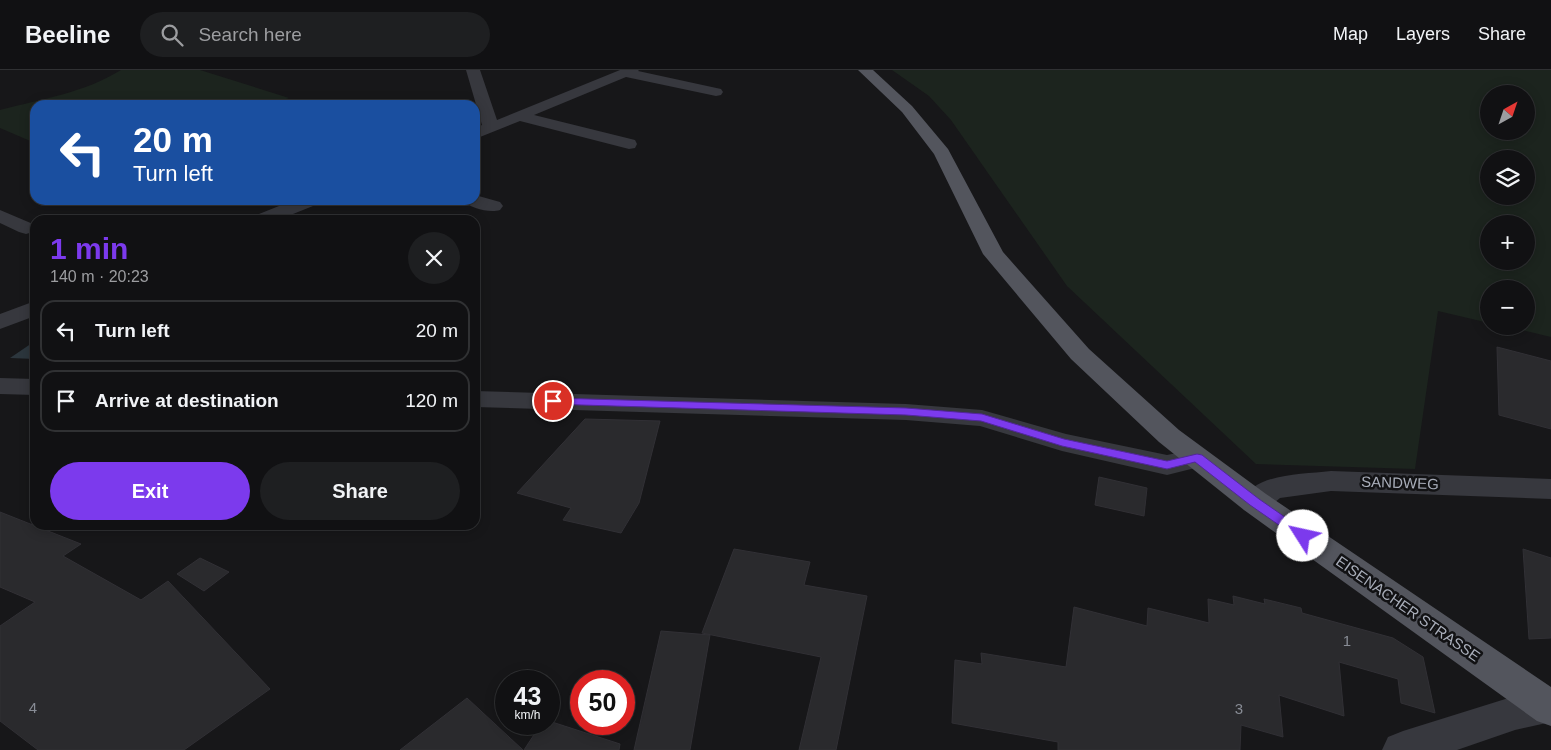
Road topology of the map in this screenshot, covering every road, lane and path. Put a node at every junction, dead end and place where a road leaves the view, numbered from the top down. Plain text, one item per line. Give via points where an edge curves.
1 (473, 70) edge
2 (865, 70) edge
3 (629, 71) edge
4 (716, 92) dead end
5 (518, 116) junction
6 (491, 128) junction
7 (480, 132) edge
8 (629, 144) dead end
9 (480, 202) edge
10 (298, 205) edge
11 (493, 206) dead end
12 (274, 215) edge
13 (0, 216) edge
14 (26, 228) dead end
15 (30, 310) edge
16 (0, 322) edge
17 (0, 386) edge
18 (30, 386) edge
19 (480, 399) edge
20 (1197, 458) junction
21 (1551, 489) edge
22 (1255, 502) junction
23 (1549, 707) edge
24 (1403, 750) edge

1 - 6 street
2 - 20 main road, EISENACHER STRASSE via 907,109 942,153 994,254 1080,354
3 - 4 street
3 - 5 street
5 - 6 street
5 - 8 street
6 - 7 street
9 - 11 street
10 - 12 street
13 - 14 street
15 - 16 street
17 - 18 street
19 - 20 street via 906,412 982,418 1062,442 1167,465
20 - 22 main road, EISENACHER STRASSE
21 - 22 street, SANDWEG via 1331,481 1271,489
22 - 23 main road, EISENACHER STRASSE
23 - 24 street via 1515,713

